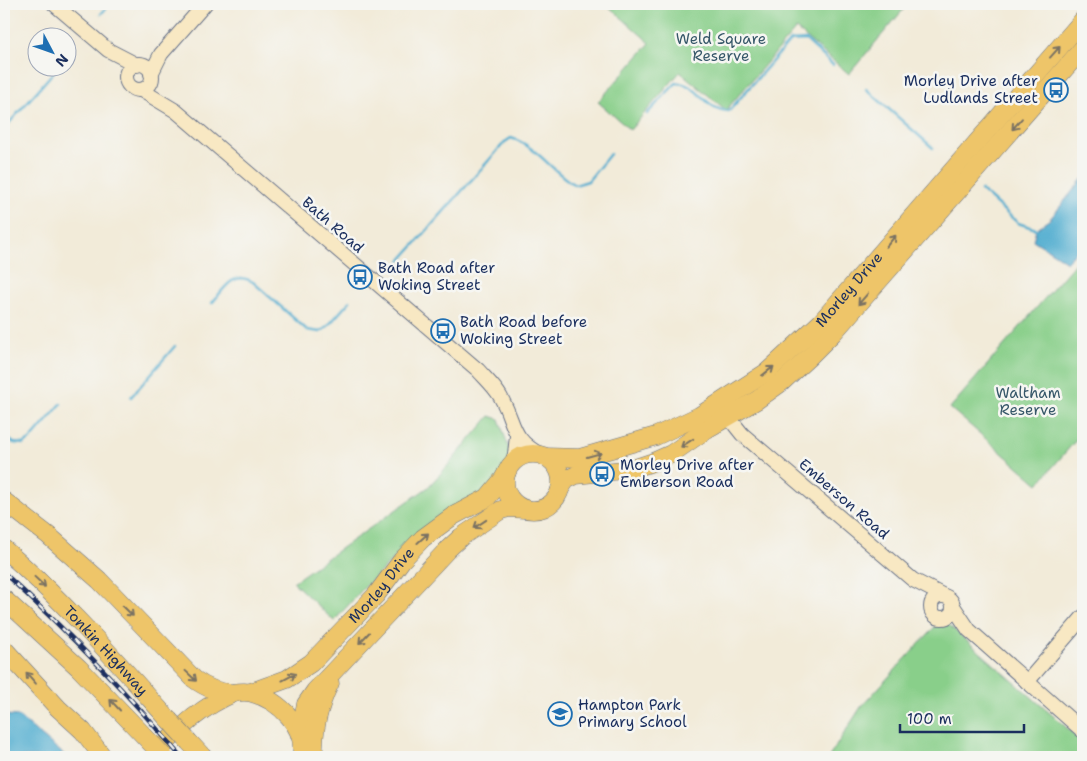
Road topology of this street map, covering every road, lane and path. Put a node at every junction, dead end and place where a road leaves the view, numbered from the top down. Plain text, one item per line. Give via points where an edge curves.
1 (54, 4) edge
2 (205, 4) edge
3 (1083, 20) edge
4 (1083, 48) edge
5 (108, 50) junction
6 (145, 71) junction
7 (126, 76) junction
8 (141, 90) junction
9 (176, 111) junction
10 (728, 408) junction
11 (517, 436) junction
12 (543, 456) junction
13 (509, 468) junction
14 (560, 489) junction
15 (4, 501) edge
16 (524, 509) junction
17 (4, 550) edge
18 (913, 580) junction
19 (4, 599) edge
20 (948, 601) junction
21 (931, 607) junction
22 (944, 618) junction
23 (1083, 618) edge
24 (969, 630) junction
25 (4, 649) edge
26 (350, 654) junction
27 (1027, 682) junction
28 (243, 693) junction
29 (58, 708) junction
30 (1083, 731) edge
31 (300, 732) junction
32 (152, 749) edge
33 (92, 757) edge
34 (103, 757) edge
35 (164, 757) edge
36 (203, 757) edge
37 (301, 757) edge
38 (314, 757) edge

1 - 5 main road, Bath Road
2 - 6 main road via 161,54 154,56
10 -> 3 highway, Morley Drive via 822,322
4 -> 10 highway, Morley Drive via 833,333 782,382
5 - 6 main road, Bath Road
5 - 7 main road, Bath Road
6 - 7 main road via 129,70
6 - 8 main road via 149,85
6 - 9 main road, Bath Road
7 - 8 main road via 130,86
8 - 9 main road, Bath Road
9 - 11 main road, Bath Road via 488,380 502,398
12 -> 10 highway, Morley Drive via 580,458 648,439
10 -> 14 highway, Morley Drive via 707,430 671,454 632,469 576,475 566,480
10 - 18 main road, Emberson Road via 748,428 754,443
11 - 12 main road, Bath Road via 523,444
11 - 13 main road
12 - 13 highway via 528,454
12 - 14 highway via 554,463 561,480
13 - 16 highway via 506,490 516,505
28 -> 13 highway, Morley Drive via 287,679 311,663 376,595 422,538 487,498
14 - 16 highway via 550,504 533,510
15 -> 28 highway via 99,580 194,679 219,692
16 -> 26 highway, Morley Drive via 501,510 461,536
17 -> 36 highway, Tonkin Highway, bridge via 83,624
18 - 20 main road, Emberson Road
18 - 21 main road, Emberson Road
32 -> 19 highway, Tonkin Highway via 79,668
20 - 21 main road via 938,597
20 - 22 main road via 950,614
20 - 24 main road, Emberson Road
21 - 22 main road via 934,615
22 - 24 main road, Emberson Road
23 - 27 main road
24 - 27 main road, Emberson Road
29 -> 25 highway
26 - 31 highway, Morley Drive via 306,704
26 - 38 highway via 323,698 313,740
27 - 30 main road, Emberson Road
28 - 31 highway via 278,705
28 - 32 highway, Morley Drive via 214,704
29 - 33 highway
29 - 34 highway via 83,731
31 - 37 highway, Morley Drive
32 - 35 highway, Tonkin Highway, bridge

